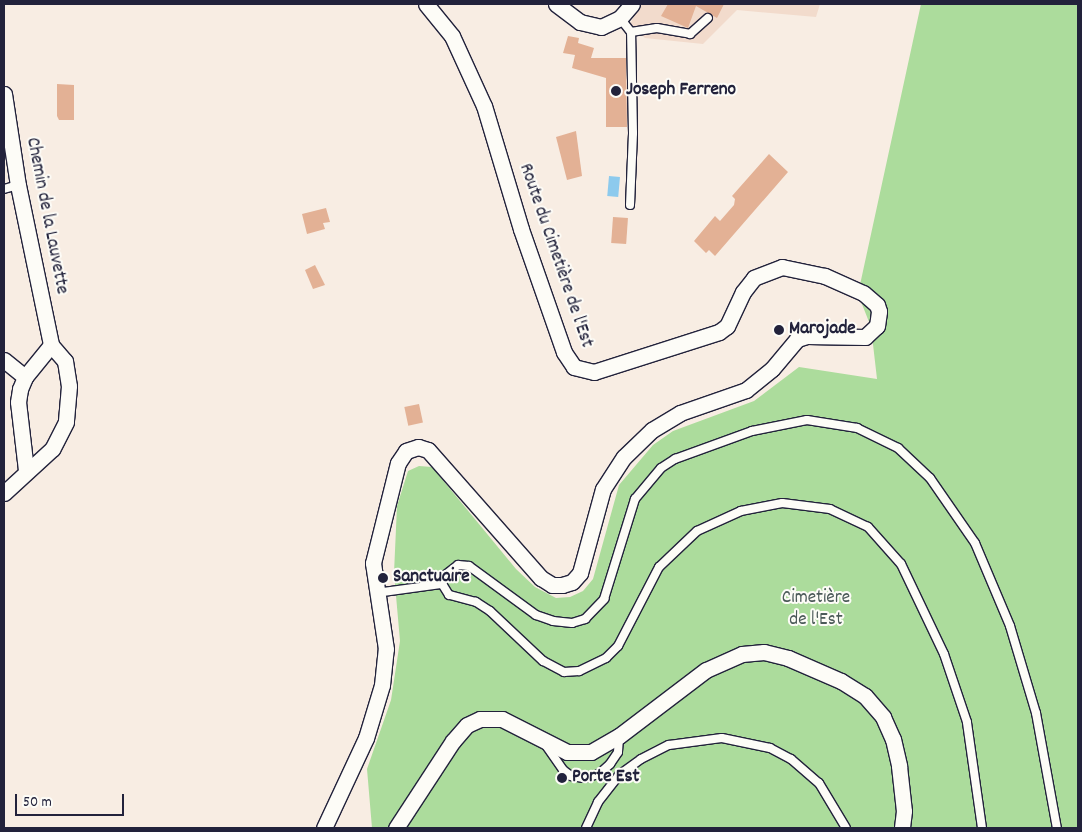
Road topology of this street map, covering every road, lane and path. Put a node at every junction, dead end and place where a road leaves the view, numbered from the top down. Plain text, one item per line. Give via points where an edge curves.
1 (426, 4) edge
2 (556, 4) edge
3 (632, 4) edge
4 (620, 18) junction
5 (708, 18) dead end
6 (631, 32) junction
7 (4, 94) edge
8 (11, 187) edge
9 (630, 205) dead end
10 (51, 345) junction
11 (4, 360) edge
12 (25, 377) junction
13 (26, 470) junction
14 (4, 493) edge
15 (442, 584) junction
16 (376, 593) junction
17 (619, 736) junction
18 (544, 742) junction
19 (324, 828) edge
20 (396, 828) edge
21 (586, 828) edge
22 (846, 828) edge
23 (902, 828) edge
24 (982, 828) edge
25 (1057, 828) edge

1 - 16 street, Route du Cimetière de l'Est via 452,36 484,106 524,238 564,352 574,367 594,372 719,332 727,326 743,292 754,278 782,266 825,276 863,293 879,311 876,326 865,337 797,339 772,369 746,390 680,413 652,430 624,457 603,489 580,573 572,582 562,585 552,585 541,578 428,450 418,447 406,451 398,463 373,563
2 - 4 street via 591,26 601,27
3 - 4 street
4 - 6 lane
5 - 6 lane via 690,34 656,28
6 - 9 lane
7 - 8 street, Chemin de la Lauvette
8 - 10 street, Chemin de la Lauvette
10 - 12 street
10 - 13 street, Chemin de la Lauvette via 65,361 69,386 66,422 52,449
11 - 12 street
12 - 13 street via 18,402
13 - 14 street, Chemin de la Lauvette
15 - 16 lane
15 - 24 lane via 449,595 476,602 490,611 543,661 564,672 579,671 606,658 618,646 659,567 698,531 742,512 782,503 837,513 868,527 901,564 944,654 967,722
15 - 25 lane via 448,570 458,565 469,566 536,615 572,623 585,619 604,599 635,500 662,468 675,459 752,431 807,420 857,428 898,448 930,478 975,543 1010,626 1036,712
16 - 19 street, Route du Cimetière de l'Est via 386,649 382,685 366,738
17 - 18 street via 591,752 579,754
17 - 18 lane via 618,752 610,764 598,774 584,778 563,770
17 - 23 street via 724,660 764,652 788,658 841,681 865,696 883,717 893,739 899,766 904,811
18 - 20 street via 502,719 480,719 467,725 452,741
21 - 22 lane via 598,802 619,774 641,759 669,745 722,738 770,748 791,759 820,783

